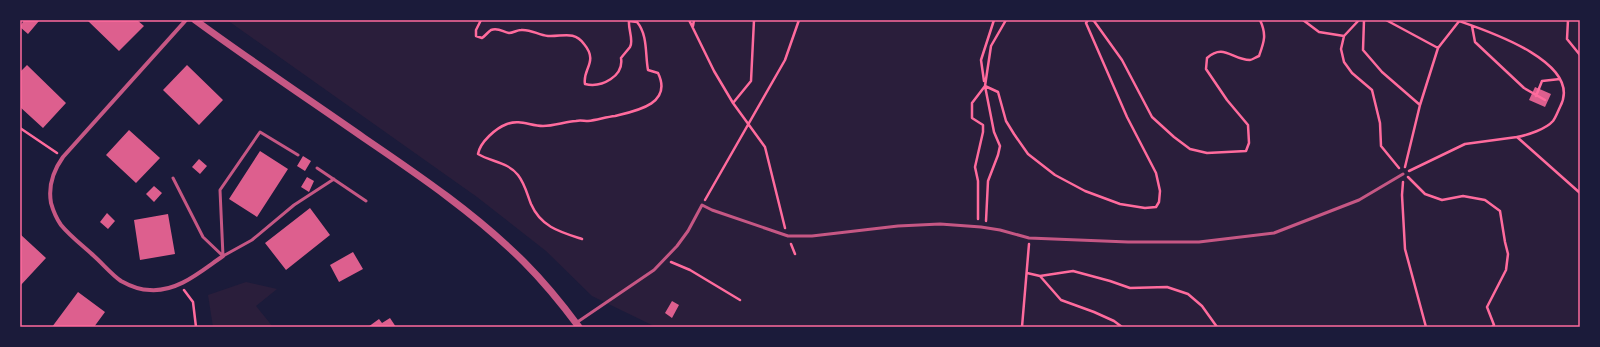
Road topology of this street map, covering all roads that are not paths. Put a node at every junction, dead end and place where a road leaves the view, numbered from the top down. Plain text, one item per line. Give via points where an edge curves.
1 (186, 20) edge
2 (195, 20) edge
3 (298, 155) dead end
4 (317, 168) dead end
5 (1403, 174) road end
6 (173, 178) dead end
7 (334, 179) junction
8 (366, 201) dead end
9 (223, 256) junction
10 (575, 326) edge

1 - 9 street via 62,157 52,178 51,202 60,224 112,273 129,285 160,290 180,284
2 - 10 street via 392,157 476,220 525,262
3 - 9 lane via 260,132 220,190
4 - 7 lane
5 - 10 lane via 1359,200 1274,233 1199,242 1029,238 981,227 940,224 788,236 702,205 688,231 665,259 641,280 605,302
6 - 9 lane via 203,237
7 - 8 lane
7 - 9 lane via 294,205 252,240

